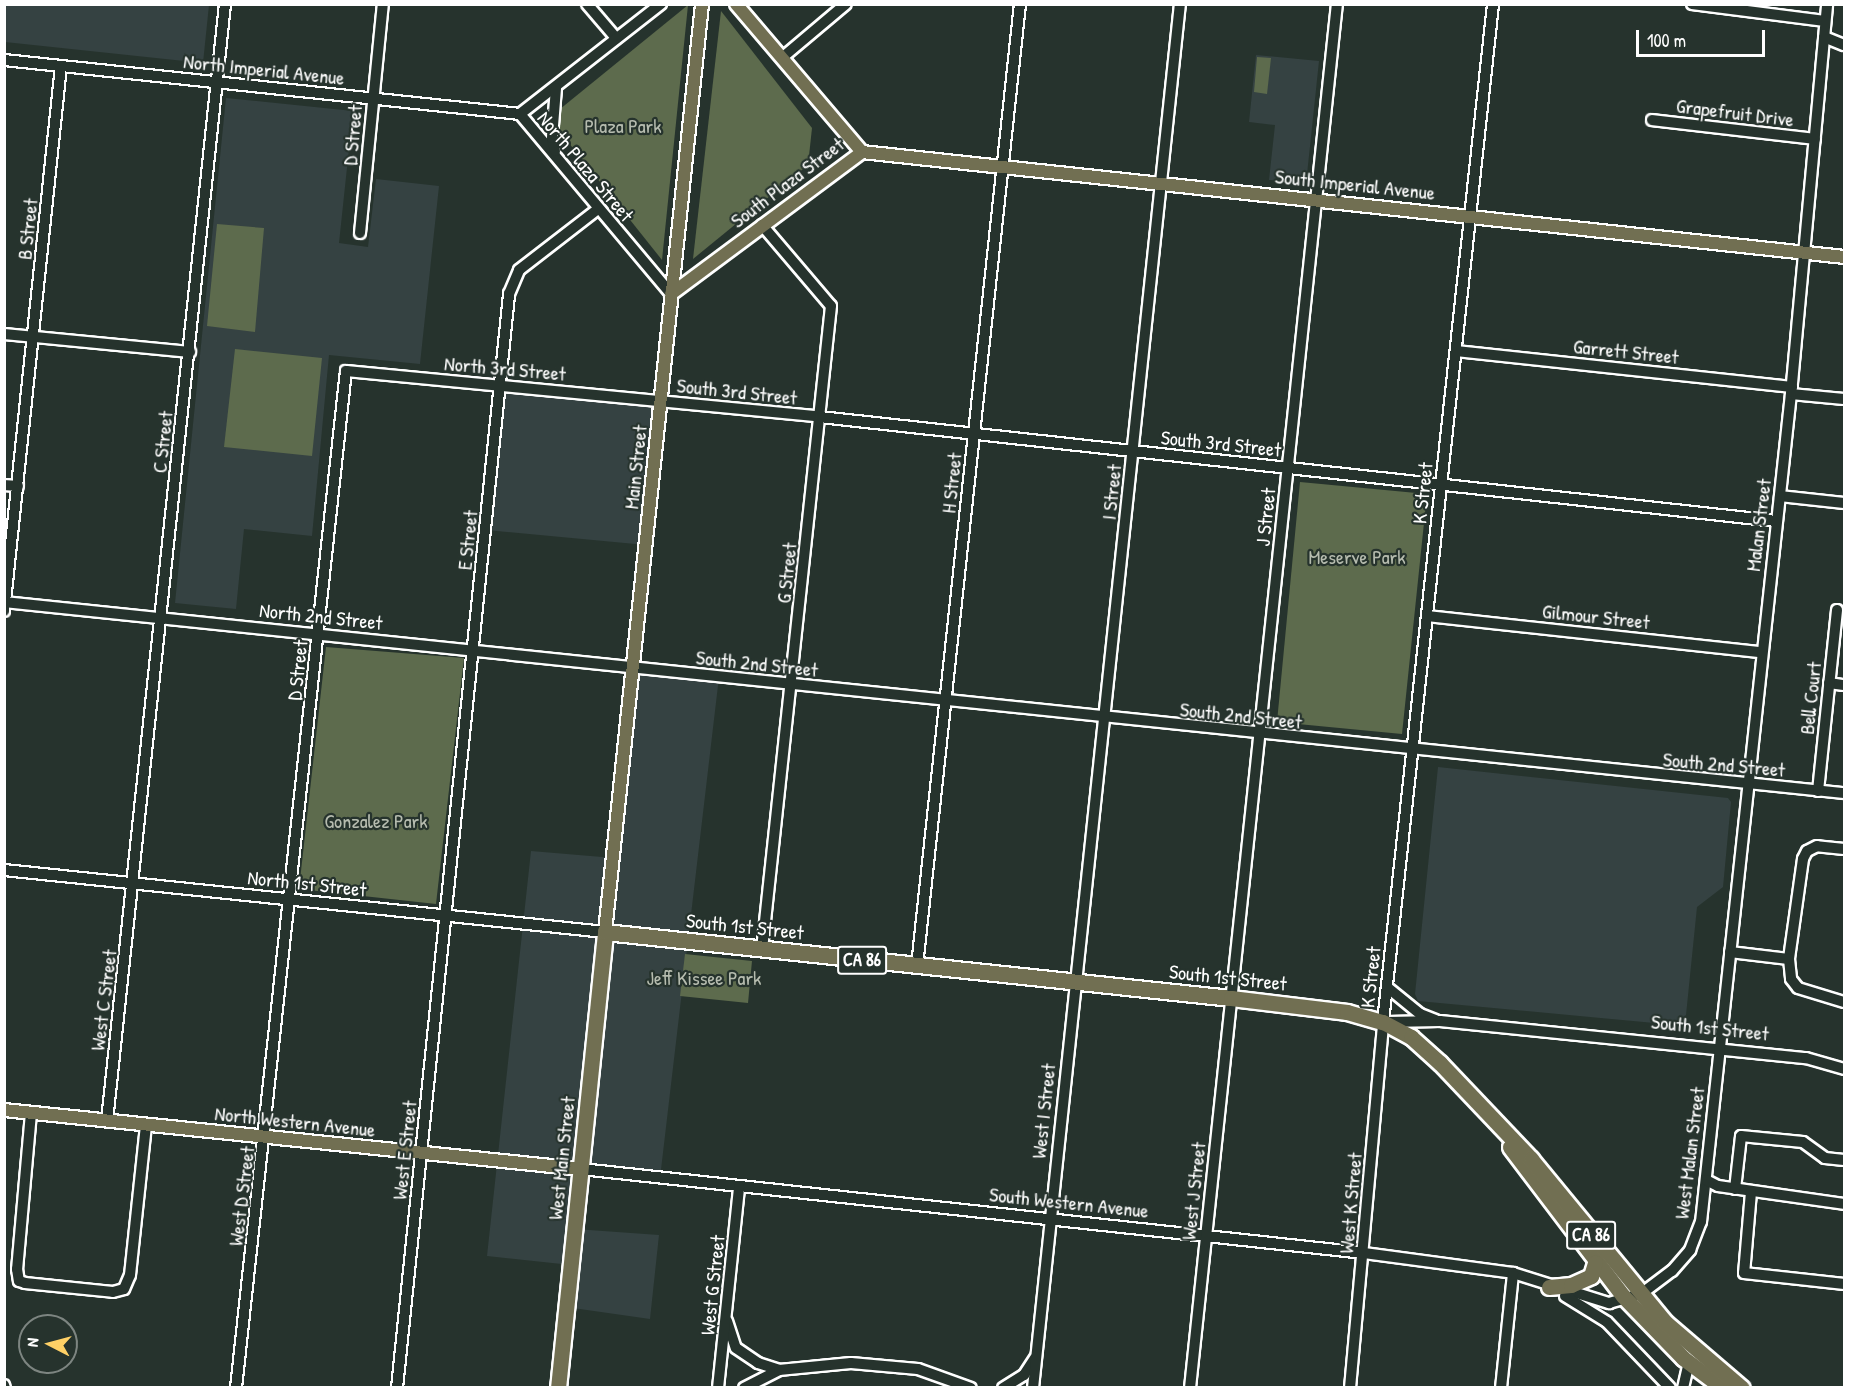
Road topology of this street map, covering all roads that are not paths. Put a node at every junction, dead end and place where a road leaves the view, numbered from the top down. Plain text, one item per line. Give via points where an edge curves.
1 (225, 4) edge
2 (383, 4) edge
3 (587, 4) edge
4 (661, 4) edge
5 (702, 4) edge
6 (736, 4) edge
7 (846, 4) edge
8 (1020, 4) edge
9 (1180, 4) edge
10 (1337, 4) edge
11 (1493, 4) edge
12 (1692, 4) edge
13 (1827, 4) edge
14 (1825, 21) junction
15 (1824, 37) junction
16 (616, 38) junction
17 (1845, 45) edge
18 (783, 57) junction
19 (4, 60) edge
20 (61, 66) junction
21 (216, 82) junction
22 (556, 88) junction
23 (373, 99) junction
24 (520, 114) junction
25 (1652, 120) dead end
26 (1815, 139) junction
27 (862, 152) junction
28 (556, 154) junction
29 (1003, 167) junction
30 (1161, 183) junction
31 (1316, 199) junction
32 (598, 209) junction
33 (1470, 215) junction
34 (762, 225) junction
35 (360, 233) dead end
36 (1805, 250) junction
37 (1845, 257) edge
38 (671, 294) junction
39 (4, 334) edge
40 (34, 338) junction
41 (1456, 351) junction
42 (190, 352) junction
43 (346, 371) joint
44 (501, 385) junction
45 (1791, 391) junction
46 (1845, 399) edge
47 (661, 402) junction
48 (820, 417) junction
49 (974, 434) junction
50 (1133, 451) junction
51 (1288, 469) junction
52 (1442, 484) junction
53 (4, 485) edge
54 (18, 486) junction
55 (1780, 496) junction
56 (1845, 502) edge
57 (1776, 521) junction
58 (5, 605) edge
59 (1837, 610) dead end
60 (1427, 616) junction
61 (162, 617) junction
62 (319, 634) junction
63 (474, 649) junction
64 (1761, 652) junction
65 (633, 668) junction
66 (1829, 683) junction
67 (793, 685) junction
68 (1845, 685) edge
69 (946, 701) junction
70 (1106, 718) junction
71 (1260, 735) junction
72 (1413, 751) junction
73 (1748, 785) junction
74 (1818, 791) junction
75 (1845, 793) edge
76 (1845, 849) edge
77 (4, 870) edge
78 (134, 882) junction
79 (291, 901) junction
80 (447, 915) junction
81 (605, 933) junction
82 (762, 949) junction
83 (1730, 952) junction
84 (1789, 959) junction
85 (917, 966) junction
86 (1075, 982) junction
87 (1387, 987) junction
88 (1231, 998) junction
89 (1845, 1002) edge
90 (1440, 1021) junction
91 (1383, 1022) junction
92 (1720, 1049) junction
93 (1845, 1069) edge
94 (4, 1110) edge
95 (32, 1113) junction
96 (107, 1121) junction
97 (146, 1125) junction
98 (1495, 1125) junction
99 (266, 1138) junction
100 (422, 1153) junction
101 (1845, 1160) edge
102 (581, 1169) junction
103 (1706, 1180) junction
104 (739, 1186) junction
105 (1735, 1189) junction
106 (1751, 1192) junction
107 (1845, 1204) edge
108 (1050, 1217) junction
109 (1206, 1235) junction
110 (1364, 1253) junction
111 (1595, 1263) junction
112 (1513, 1273) junction
113 (1845, 1284) edge
114 (1550, 1287) junction
115 (1634, 1297) junction
116 (726, 1318) junction
117 (1036, 1357) junction
118 (1689, 1362) junction
119 (780, 1370) junction
120 (236, 1388) edge
121 (397, 1388) edge
122 (558, 1388) edge
123 (718, 1388) edge
124 (744, 1388) edge
125 (971, 1388) edge
126 (1003, 1388) edge
127 (1033, 1388) edge
128 (1190, 1388) edge
129 (1350, 1388) edge
130 (1501, 1388) edge
131 (1671, 1388) edge
132 (1683, 1388) edge
133 (1723, 1388) edge
134 (1742, 1388) edge

1 - 21 street, C Street
2 - 23 street, D Street
3 - 16 street
4 - 16 street, North Plaza Street
5 - 38 main road, Main Street
6 - 18 main road, South Plaza Street
7 - 18 street
8 - 29 street, H Street
9 - 30 street, I Street
10 - 31 street, J Street
11 - 33 street, K Street
12 - 14 street
13 - 14 street, Malan Street
14 - 15 street, Malan Street
15 - 17 street
15 - 26 street, Malan Street
16 - 22 street, North Plaza Street
18 - 27 main road, South Plaza Street
19 - 20 street, North Imperial Avenue
20 - 21 street, North Imperial Avenue
20 - 40 street, B Street
21 - 23 street, North Imperial Avenue
21 - 42 street, C Street
22 - 24 street, North Plaza Street
22 - 28 street via 552,138
23 - 24 street, North Imperial Avenue
23 - 35 street, D Street
24 - 28 street, North Plaza Street
25 - 26 street, Grapefruit Drive
26 - 36 street, Malan Street
27 - 29 main road, South Imperial Avenue
27 - 34 main road, South Plaza Street
28 - 32 street, North Plaza Street
29 - 30 main road, South Imperial Avenue
29 - 49 street, H Street
30 - 31 main road, South Imperial Avenue
30 - 50 street, I Street
31 - 33 main road, South Imperial Avenue
31 - 51 street, J Street
32 - 38 street, North Plaza Street
32 - 44 street, E Street via 519,270 509,294
33 - 36 main road, South Imperial Avenue
33 - 41 street, K Street
34 - 38 main road, South Plaza Street
34 - 48 street, G Street via 831,306
36 - 37 main road, South Imperial Avenue
36 - 45 street, Malan Street
38 - 47 main road, Main Street
39 - 40 street
40 - 42 street
40 - 54 street, B Street
41 - 45 street, Garrett Street
41 - 52 street, K Street
42 - 61 street, C Street
43 - 44 street, North 3rd Street
43 - 62 street, D Street
44 - 47 street, North 3rd Street
44 - 63 street, E Street
45 - 46 street, Garrett Street
45 - 55 street, Malan Street
47 - 48 street, South 3rd Street
47 - 65 main road, Main Street
48 - 49 street, South 3rd Street
48 - 67 street, G Street
49 - 50 street, South 3rd Street
49 - 69 street, H Street
50 - 51 street, South 3rd Street
50 - 70 street, I Street
51 - 52 street, South 3rd Street
51 - 71 street, J Street
52 - 57 street, South 3rd Street
52 - 60 street, K Street
53 - 54 street
54 - 58 street, B Street
55 - 56 street
55 - 57 street, Malan Street
57 - 64 street, Malan Street
58 - 61 street, North 2nd Street
59 - 66 street, Bell Court
60 - 64 street, Gilmour Street
60 - 72 street, K Street
61 - 62 street, North 2nd Street
61 - 78 street, C Street
62 - 63 street, North 2nd Street
62 - 79 street, D Street
63 - 65 street, North 2nd Street
63 - 80 street, E Street
64 - 73 street, Malan Street
65 - 67 street, South 2nd Street
65 - 81 main road, Main Street
66 - 68 street
66 - 74 street, Bell Court
67 - 69 street, South 2nd Street
67 - 82 street, G Street
69 - 70 street, South 2nd Street
69 - 85 street, H Street
70 - 71 street, South 2nd Street
70 - 86 street, I Street
71 - 72 street, South 2nd Street
71 - 88 street, J Street
72 - 73 street, South 2nd Street
72 - 87 street, K Street
73 - 74 street, South 2nd Street
73 - 83 street, Malan Street
74 - 75 street, South 2nd Street
76 - 84 street via 1817,846 1807,851
77 - 78 street, North 1st Street
78 - 79 street, North 1st Street
78 - 96 street, West C Street
79 - 80 street, North 1st Street
79 - 99 street, West D Street
80 - 81 street, North 1st Street
80 - 100 street, West E Street
81 - 82 highway, South 1st Street / CA 86
81 - 102 highway, West Main Street
82 - 85 highway, South 1st Street / CA 86
83 - 84 street
83 - 92 street, Malan Street
84 - 89 street via 1791,979 1798,988
85 - 86 highway, South 1st Street / CA 86
86 - 88 highway, South 1st Street / CA 86
86 - 108 street, West I Street
87 - 90 street via 1420,1014
87 - 91 street, K Street
88 - 91 highway, South 1st Street / CA 86 via 1347,1012
88 - 109 street, West J Street
90 - 91 street, South 1st Street
90 - 92 street, South 1st Street
91 - 98 highway, CA 86 via 1411,1037
91 - 110 street, West K Street
92 - 93 street, South 1st Street via 1806,1058
92 - 103 street, West Malan Street
94 - 95 main road, North Western Avenue
95 - 96 main road, North Western Avenue
95 - 97 street via 17,1269 20,1281 113,1292 124,1288 130,1275
96 - 97 main road, North Western Avenue
97 - 99 main road, North Western Avenue
98 - 111 highway, CA 86
98 - 115 highway, CA 86 via 1531,1159
99 - 100 main road, North Western Avenue
99 - 120 street, West D Street
100 - 102 main road, North Western Avenue
100 - 121 street, West E Street
101 - 105 street via 1825,1158 1803,1142 1741,1136
102 - 104 street, South Western Avenue
102 - 122 highway, West Main Street
103 - 105 street
103 - 115 street, West Malan Street via 1701,1222 1690,1250 1672,1271
104 - 108 street, South Western Avenue
104 - 116 street, West G Street
105 - 106 street
106 - 107 street
106 - 113 street via 1744,1273
108 - 109 street, South Western Avenue
108 - 117 street, West I Street
109 - 110 street, South Western Avenue
109 - 128 street, West J Street
110 - 112 street, South Western Avenue
110 - 129 street, West K Street
111 - 114 highway via 1591,1276 1571,1286
111 - 115 highway, CA 86
112 - 114 street, South Western Avenue
112 - 130 street
114 - 115 street, South Western Avenue via 1597,1302
114 - 131 street, South Western Avenue via 1607,1322
115 - 118 highway, CA 86
115 - 134 highway, CA 86
116 - 119 street via 736,1348 758,1364
116 - 123 street, West G Street
117 - 126 street via 1024,1375
117 - 127 street, West I Street
118 - 132 street
118 - 133 highway, CA 86
119 - 124 street
119 - 125 street via 880,1363 918,1370

